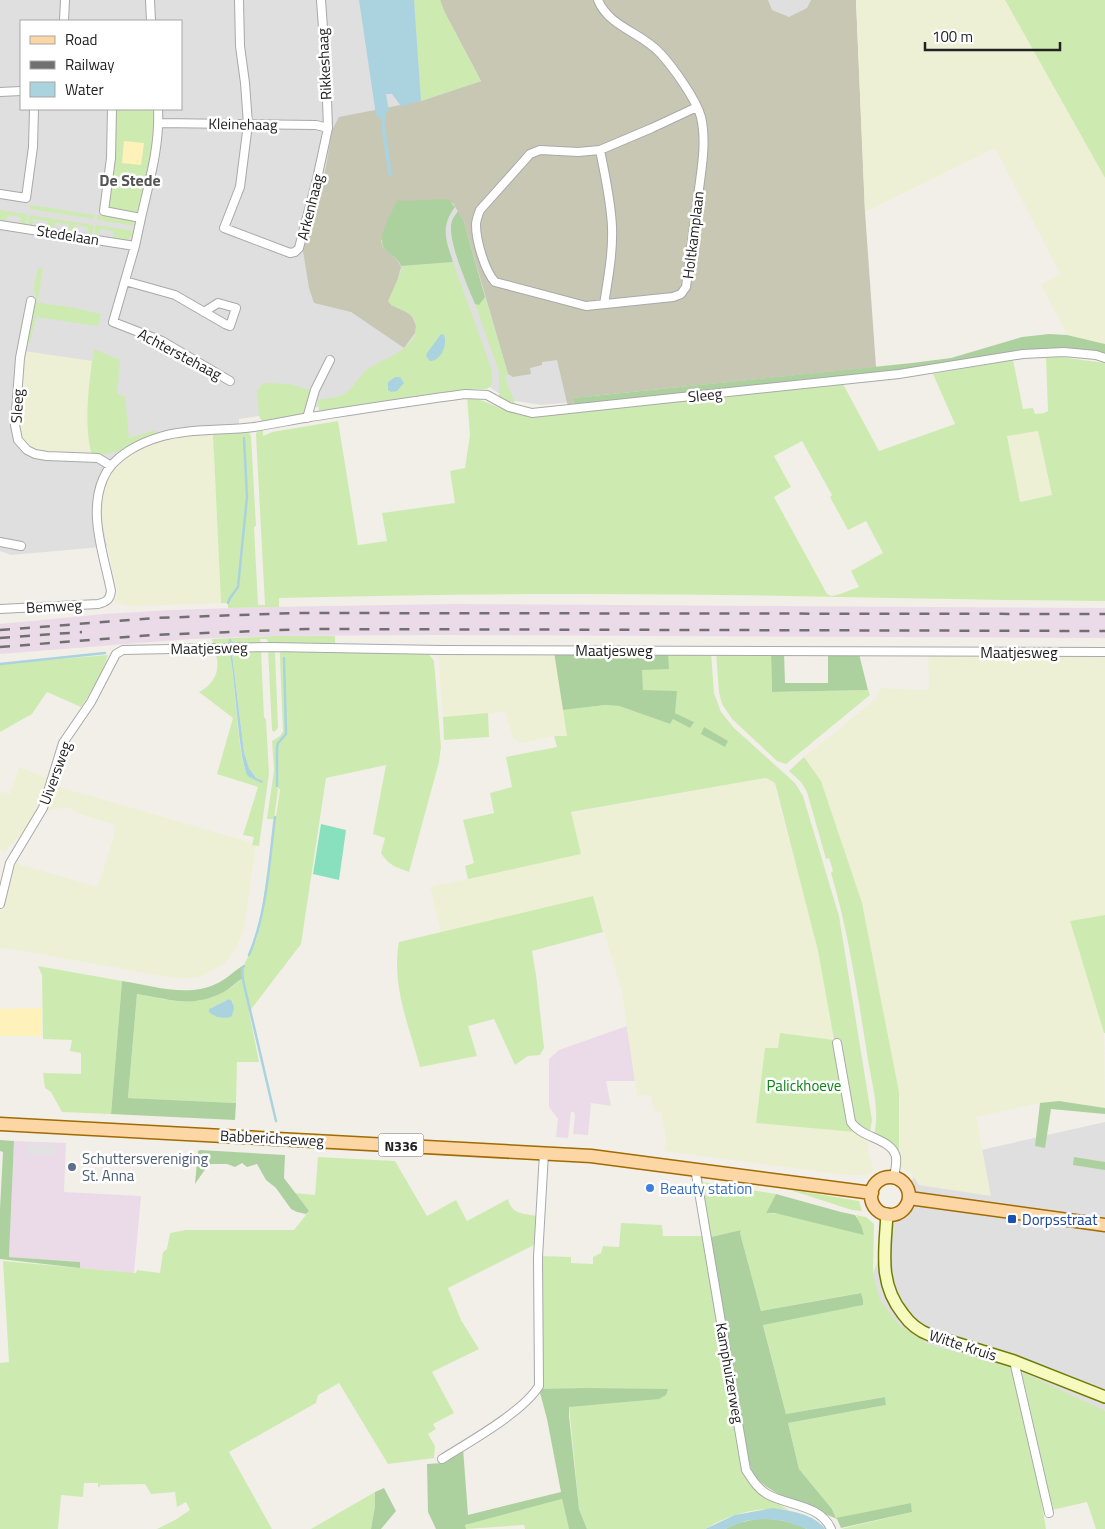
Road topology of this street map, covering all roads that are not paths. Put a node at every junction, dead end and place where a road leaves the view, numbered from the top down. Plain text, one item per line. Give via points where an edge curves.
1 (64, 0) edge
2 (150, 0) edge
3 (239, 0) edge
4 (320, 0) edge
5 (598, 0) edge
6 (64, 20) edge
7 (151, 20) edge
8 (20, 91) edge
9 (0, 92) edge
10 (697, 107) junction
11 (34, 110) edge
12 (112, 110) edge
13 (158, 110) edge
14 (159, 123) junction
15 (248, 124) junction
16 (328, 128) junction
17 (600, 150) junction
18 (0, 194) edge
19 (141, 218) junction
20 (0, 225) edge
21 (135, 246) junction
22 (125, 281) junction
23 (31, 301) dead end
24 (604, 304) junction
25 (204, 312) dead end
26 (1105, 358) edge
27 (330, 360) dead end
28 (230, 381) dead end
29 (307, 418) junction
30 (111, 466) junction
31 (0, 542) edge
32 (21, 546) dead end
33 (108, 600) joint
34 (0, 609) edge
35 (123, 650) joint
36 (1105, 652) edge
37 (0, 904) edge
38 (837, 1043) dead end
39 (0, 1124) edge
40 (544, 1153) junction
41 (695, 1168) junction
42 (894, 1177) junction
43 (872, 1193) junction
44 (909, 1198) junction
45 (887, 1214) junction
46 (1105, 1225) edge
47 (1014, 1361) junction
48 (1105, 1397) edge
49 (442, 1459) dead end
50 (1049, 1513) dead end
51 (832, 1529) edge

1 - 6 street
2 - 7 street
3 - 15 street
4 - 16 street, Rikkeshaag
5 - 10 street via 611,20 659,52
8 - 9 street
10 - 17 street, Holtkamplaan
10 - 24 street, Holtkamplaan via 703,131 703,158 686,287 674,298
11 - 18 street via 26,198
12 - 19 street, Stedelaan via 111,158 104,211
13 - 14 street
14 - 15 street, Kleinehaag
14 - 19 street
15 - 16 street, Kleinehaag
15 - 16 street, Arkenhaag via 240,187 224,228 290,253 299,248
17 - 24 street via 612,226 612,257
17 - 24 street, Holtkamplaan via 540,150 530,154 480,210 476,228 485,267 495,282 586,306
19 - 21 street, Achterstehaag
20 - 21 street, Stedelaan
21 - 22 street, Achterstehaag
22 - 25 street via 175,295
22 - 28 street, Achterstehaag via 113,322 162,341
23 - 30 street, Sleeg via 19,367 15,425 18,440 35,454 98,458
26 - 29 street, Sleeg via 1064,352 1023,354 899,374 532,412 509,407 487,395 465,394
27 - 29 street via 315,390
29 - 30 street, Sleeg via 162,437 124,454
30 - 33 street, Sleeg via 103,477 97,506 97,523 111,591
31 - 32 street
33 - 34 street, Bemweg via 98,604
35 - 36 street, Maatjesweg via 271,647
35 - 37 street, Uiversweg via 116,654 91,702 63,743 43,808 10,863
38 - 42 street via 851,1122 856,1130 885,1143 892,1150 896,1161
39 - 40 main road, Babberichseweg / N336
40 - 41 main road, Babberichseweg / N336
40 - 49 street via 538,1257 538,1386 530,1399
41 - 43 main road, Babberichseweg / N336
41 - 51 street, Kamphuizerweg via 746,1470 754,1483 767,1494 815,1512 827,1520
42 - 43 main road via 880,1180
42 - 44 main road via 906,1185
43 - 45 main road via 875,1207
44 - 45 main road via 902,1211
44 - 46 main road
45 - 47 main road, Witte Kruis via 884,1272 895,1304 906,1318 923,1332
47 - 48 main road, Witte Kruis
47 - 50 street, Witte Kruis

